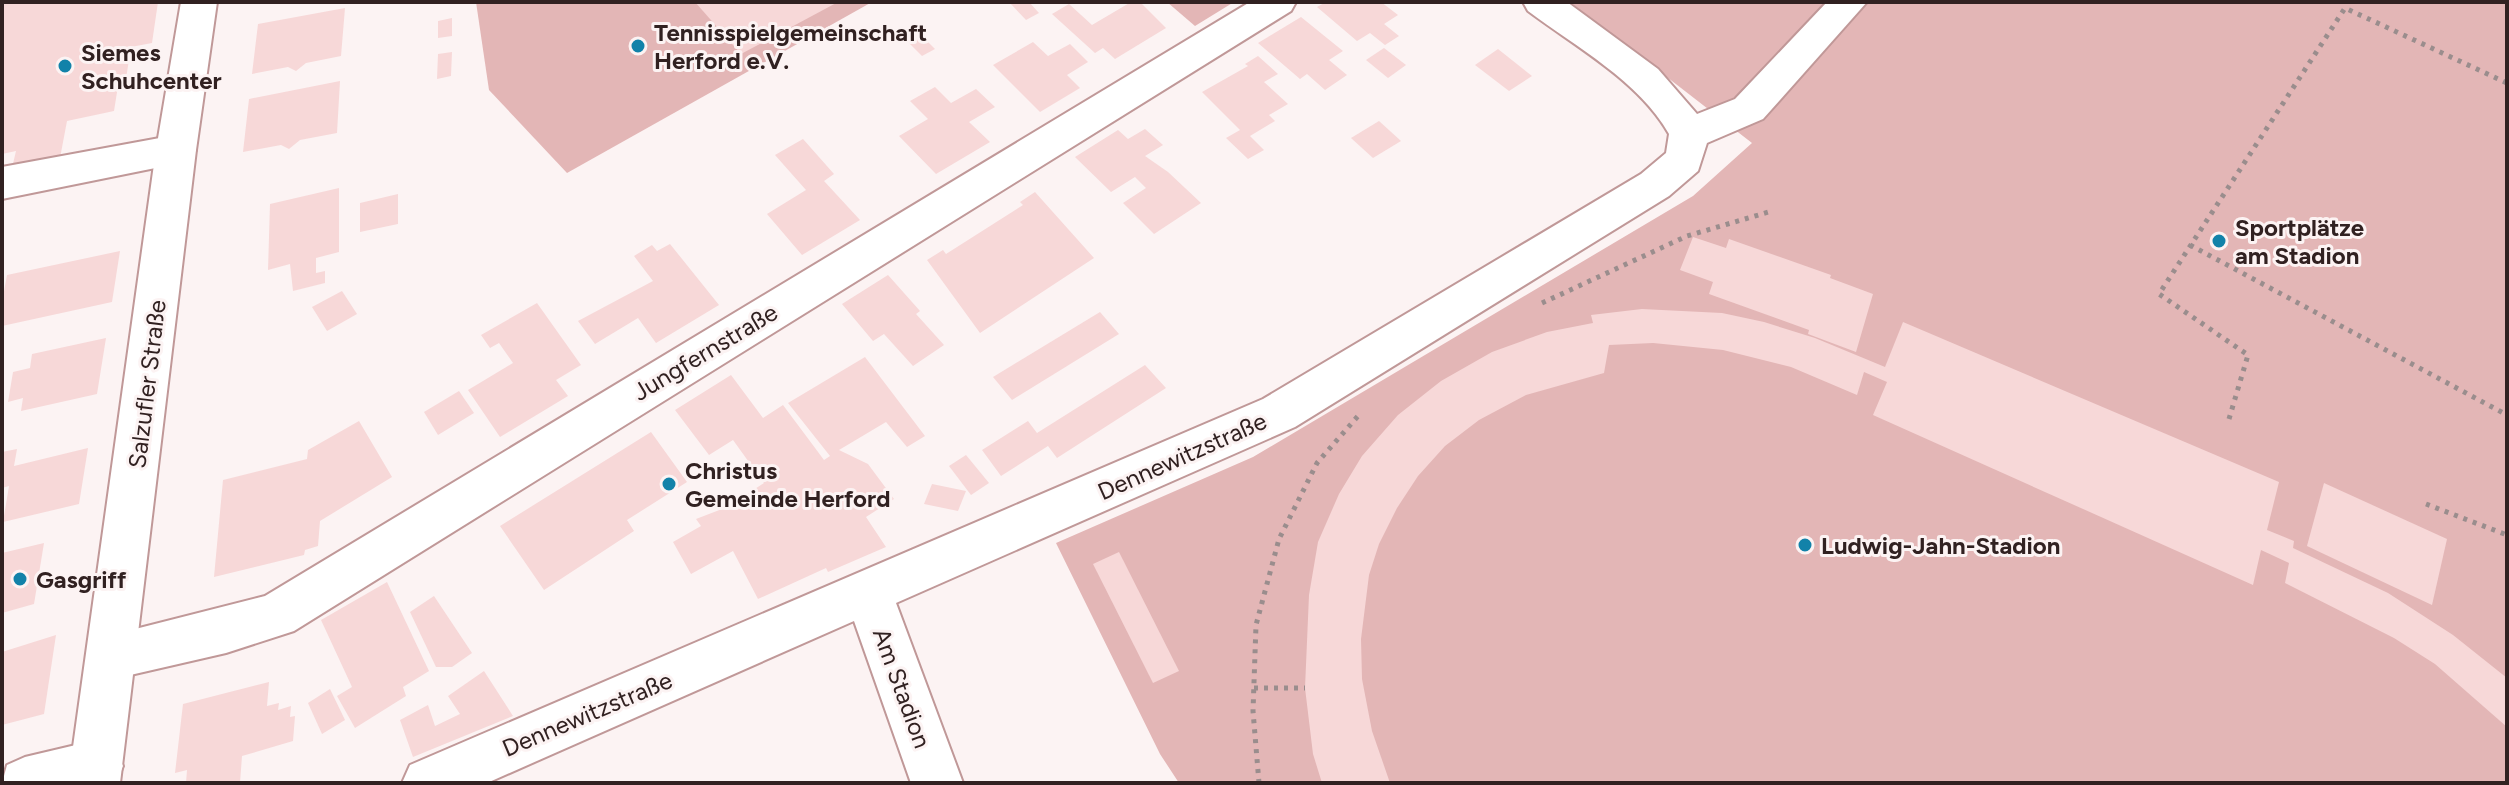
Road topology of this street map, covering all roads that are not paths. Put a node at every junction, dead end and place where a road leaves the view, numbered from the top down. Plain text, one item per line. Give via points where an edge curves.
1 (199, 2) edge
2 (1278, 2) edge
3 (1541, 2) edge
4 (1849, 2) edge
5 (1689, 134) junction
6 (176, 150) junction
7 (2, 183) edge
8 (868, 593) junction
9 (113, 656) junction
10 (96, 774) edge
11 (440, 778) edge
12 (25, 783) edge
13 (937, 783) edge

1 - 6 street, Salzufler Straße
2 - 9 street, Jungfernstraße via 277,615
3 - 5 street via 1656,90 1680,114
4 - 5 street via 1749,109
5 - 8 street, Dennewitzstraße via 1684,160 1655,185 1279,413
6 - 7 street
6 - 9 street, Salzufler Straße
8 - 11 street, Dennewitzstraße
8 - 13 street, Am Stadion
9 - 10 street, Salzufler Straße
10 - 12 street, Salzufler Straße

